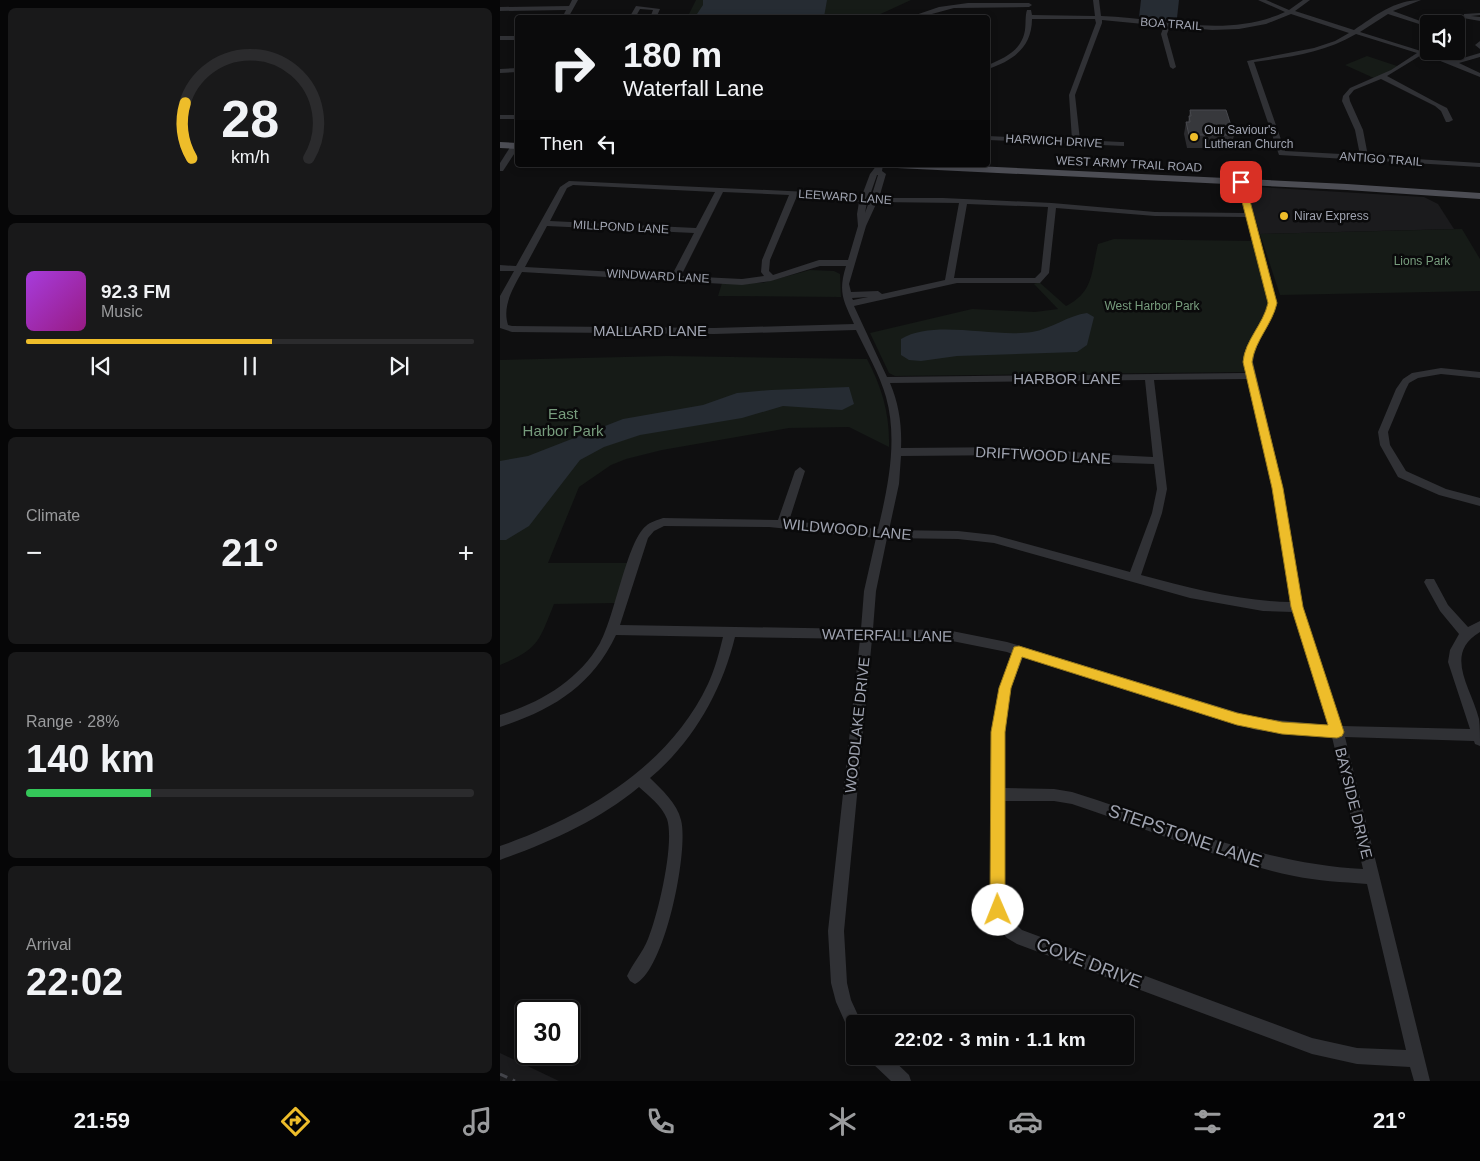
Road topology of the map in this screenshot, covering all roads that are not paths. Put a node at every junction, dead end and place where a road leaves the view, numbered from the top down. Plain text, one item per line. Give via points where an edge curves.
1 (575, 0) edge
2 (1096, 0) edge
3 (1261, 0) edge
4 (1307, 0) edge
5 (1418, 0) edge
6 (1029, 2) edge
7 (571, 8) junction
8 (500, 9) edge
9 (1386, 11) junction
10 (1289, 12) junction
11 (567, 15) edge
12 (634, 15) edge
13 (655, 15) edge
14 (918, 15) edge
15 (1030, 17) junction
16 (1405, 17) dead end
17 (1099, 18) junction
18 (1168, 25) junction
19 (1353, 32) junction
20 (500, 38) edge
21 (515, 38) edge
22 (1420, 53) edge
23 (1420, 54) edge
24 (1480, 55) edge
25 (1443, 60) edge
26 (1452, 63) junction
27 (990, 66) edge
28 (1172, 67) dead end
29 (515, 70) edge
30 (500, 71) edge
31 (1480, 75) edge
32 (1381, 76) junction
33 (500, 117) edge
34 (515, 117) edge
35 (1449, 120) dead end
36 (990, 138) edge
37 (1076, 142) junction
38 (1120, 144) dead end
39 (500, 146) edge
40 (515, 146) edge
41 (515, 147) edge
42 (1364, 157) junction
43 (1480, 165) edge
44 (937, 167) edge
45 (500, 169) edge
46 (880, 169) edge
47 (1241, 182) junction
48 (720, 190) junction
49 (794, 194) junction
50 (1480, 196) edge
51 (865, 201) junction
52 (875, 201) junction
53 (963, 201) junction
54 (1052, 205) junction
55 (1250, 215) junction
56 (544, 223) junction
57 (862, 226) junction
58 (699, 231) junction
59 (849, 266) junction
60 (500, 268) edge
61 (520, 269) junction
62 (676, 277) junction
63 (771, 278) junction
64 (949, 282) junction
65 (848, 299) junction
66 (860, 327) junction
67 (1480, 375) edge
68 (1251, 376) junction
69 (1149, 377) junction
70 (884, 380) junction
71 (896, 452) junction
72 (1160, 461) junction
73 (800, 471) dead end
74 (1480, 502) edge
75 (782, 524) junction
76 (882, 534) junction
77 (1134, 578) junction
78 (1430, 582) dead end
79 (1297, 607) junction
80 (1480, 626) edge
81 (612, 630) junction
82 (1466, 632) junction
83 (730, 633) junction
84 (866, 634) junction
85 (1019, 651) junction
86 (500, 721) edge
87 (1337, 732) junction
88 (1479, 737) edge
89 (640, 778) junction
90 (997, 794) junction
91 (500, 853) edge
92 (1372, 877) junction
93 (635, 976) dead end
94 (850, 1015) edge
95 (1417, 1060) junction
96 (886, 1065) edge
97 (903, 1081) edge
98 (1422, 1081) edge

1 - 7 street
2 - 17 street
3 - 10 street
4 - 10 street, BOA TRAIL
5 - 9 street
6 - 14 street via 971,8 940,7
6 - 15 street
7 - 8 street
7 - 11 street
9 - 16 street
9 - 19 street
10 - 18 street, BOA TRAIL via 1246,26
10 - 19 street
12 - 13 street via 638,7 656,7
15 - 17 street, BOA TRAIL
15 - 27 street via 1030,32 1023,45 1010,57
17 - 18 street, BOA TRAIL
17 - 37 street via 1072,91
18 - 28 street via 1164,34
19 - 22 street
19 - 42 street, ANTIGO TRAIL via 1317,49 1250,61 1282,153
20 - 21 street
23 - 32 street
24 - 26 street
25 - 26 street
26 - 31 street
29 - 30 street
32 - 35 street via 1437,104
32 - 42 street via 1352,89 1346,96 1359,130
33 - 34 street
36 - 37 street, HARWICH DRIVE
37 - 38 street, HARWICH DRIVE
39 - 40 main road
41 - 45 street
42 - 43 street, ANTIGO TRAIL
44 - 47 main road, WEST ARMY TRAIL ROAD
46 - 51 street, WOODLAKE DRIVE via 874,174
46 - 52 street, WOODLAKE DRIVE via 882,174
47 - 50 main road, WEST ARMY TRAIL ROAD
47 - 55 street, BAYSIDE DRIVE
48 - 49 street, LEEWARD LANE
48 - 56 street, LEEWARD LANE via 572,183 564,187
48 - 58 street
49 - 51 street, LEEWARD LANE
49 - 63 street via 766,260 766,272
51 - 52 street, LEEWARD LANE
51 - 57 street, WOODLAKE DRIVE via 860,221
52 - 53 street, LEEWARD LANE
52 - 57 street, WOODLAKE DRIVE
53 - 54 street, LEEWARD LANE
53 - 64 street
54 - 55 street, LEEWARD LANE via 1155,214
54 - 64 street via 1046,272 1042,278 1025,282 974,279
55 - 68 street, BAYSIDE DRIVE via 1273,303 1269,318 1249,348
56 - 58 street, MILLPOND LANE
56 - 61 street, LEEWARD LANE
57 - 59 street, WOODLAKE DRIVE
58 - 62 street
59 - 63 street, WINDWARD LANE via 815,266
59 - 65 street, WOODLAKE DRIVE
60 - 61 street, WINDWARD LANE
61 - 62 street, WINDWARD LANE
61 - 66 street, MALLARD LANE via 503,302 504,327 512,330
62 - 63 street, WINDWARD LANE via 742,282
64 - 65 street via 888,295
65 - 66 street, WOODLAKE DRIVE
66 - 70 street, WOODLAKE DRIVE
67 - 74 street via 1441,371 1415,375 1401,389 1382,432 1385,445 1402,474 1443,492
68 - 69 street, HARBOR LANE
68 - 79 street, BAYSIDE DRIVE via 1278,488
69 - 70 street, HARBOR LANE
69 - 72 street
70 - 71 street, WOODLAKE DRIVE via 896,417
71 - 72 street, DRIFTWOOD LANE via 1022,451
71 - 76 street, WOODLAKE DRIVE via 894,484
72 - 77 street via 1160,502
73 - 75 street
75 - 76 street, WILDWOOD LANE
75 - 81 street, WILDWOOD LANE via 672,521 654,525 641,540
76 - 77 street, WILDWOOD LANE via 994,539
76 - 84 street, WOODLAKE DRIVE via 870,591
77 - 79 street, WILDWOOD LANE via 1217,600
78 - 82 street via 1444,608
79 - 87 street, BAYSIDE DRIVE
80 - 82 street
81 - 83 street, WATERFALL LANE
81 - 86 street, WILDWOOD LANE via 596,660 575,682 542,704
82 - 88 street via 1455,651 1454,662
83 - 84 street, WATERFALL LANE
83 - 89 street via 716,677 697,713 669,750
84 - 85 street, WATERFALL LANE via 948,635
84 - 94 street, WOODLAKE DRIVE via 836,931 839,983
85 - 87 street, WATERFALL LANE via 1237,719 1271,726
85 - 90 street, COVE DRIVE via 1000,708
87 - 88 street, WATERFALL LANE
87 - 92 street, BAYSIDE DRIVE
89 - 91 street via 579,820
89 - 93 street via 672,813 677,845 657,938
90 - 92 street, STEPSTONE LANE via 1072,798 1281,868
90 - 95 street, COVE DRIVE via 998,910 1004,926 1018,936 1312,1046 1357,1056
92 - 95 street, BAYSIDE DRIVE
95 - 98 street, BAYSIDE DRIVE
96 - 97 street

